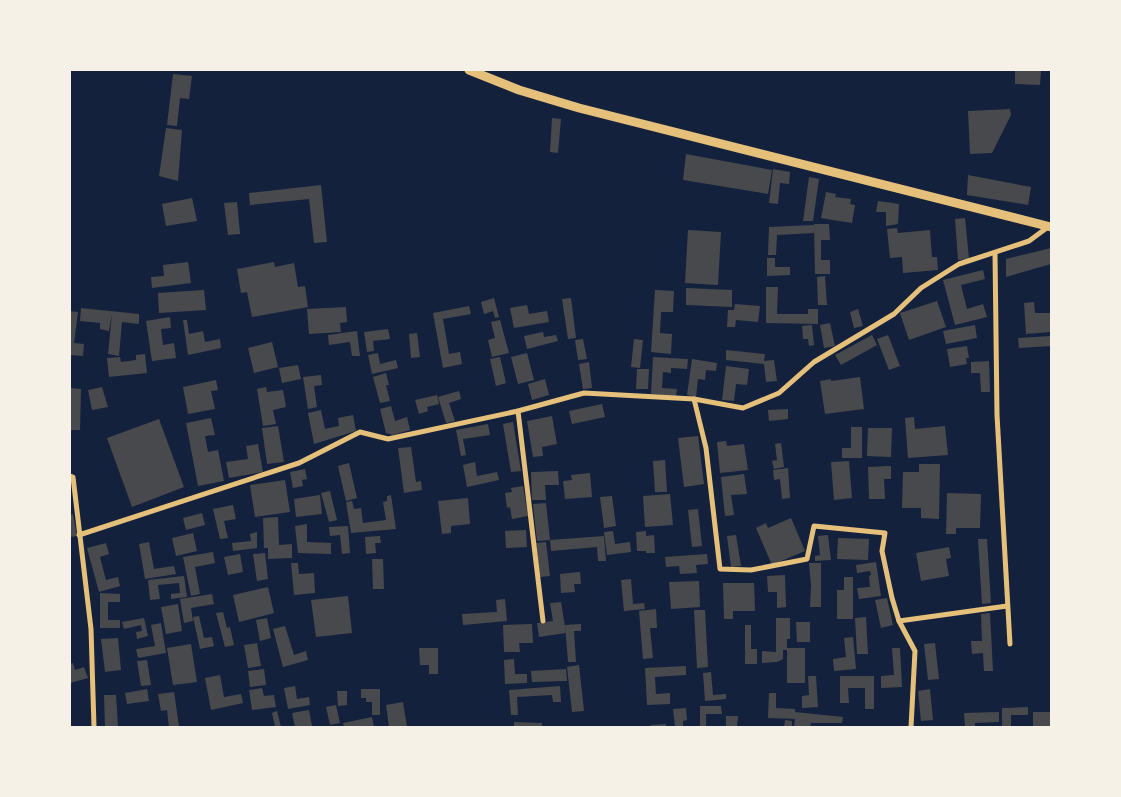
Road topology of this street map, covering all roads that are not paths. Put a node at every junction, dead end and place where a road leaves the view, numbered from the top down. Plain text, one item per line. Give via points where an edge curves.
1 (469, 70) edge
2 (1050, 226) edge
3 (995, 253) junction
4 (694, 399) junction
5 (518, 411) junction
6 (70, 476) edge
7 (79, 535) junction
8 (1008, 606) junction
9 (543, 621) dead end
10 (899, 621) junction
11 (1010, 644) dead end
12 (94, 727) edge
13 (910, 727) edge

1 - 2 street via 519,90 579,108
2 - 3 street via 1030,241
3 - 4 street via 959,264 921,288 894,314 814,362 779,393 742,408
3 - 8 street via 997,415
4 - 5 street via 584,393
4 - 10 street via 706,448 720,569 751,570 807,559 814,526 885,533 882,550
5 - 7 street via 388,439 360,432 299,463
5 - 9 street
6 - 7 street via 73,477
7 - 12 street via 91,630
8 - 10 street
8 - 11 street
10 - 13 street via 915,651

